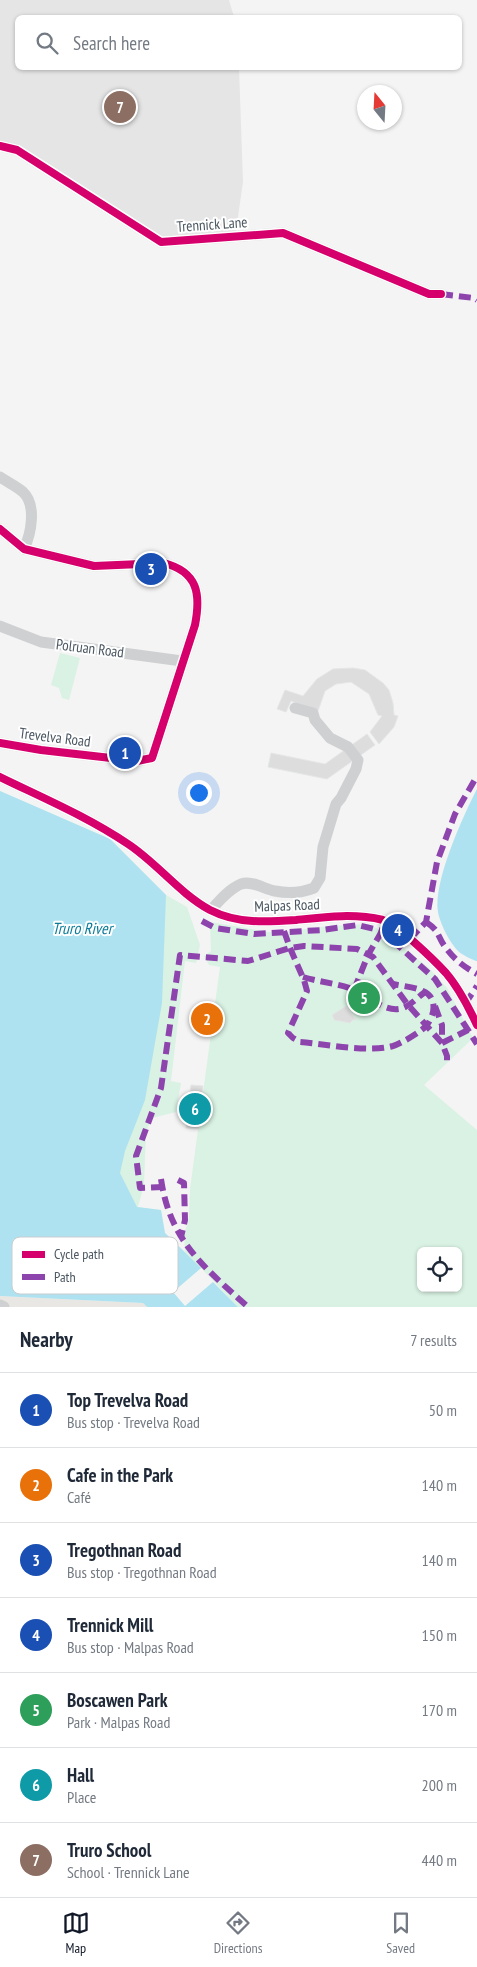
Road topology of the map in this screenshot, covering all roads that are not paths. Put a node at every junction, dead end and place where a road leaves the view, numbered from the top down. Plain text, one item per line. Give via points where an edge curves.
1 (0, 146) edge
2 (441, 294) dead end
3 (0, 477) edge
4 (0, 529) edge
5 (24, 549) junction
6 (0, 626) edge
7 (182, 661) junction
8 (295, 708) dead end
9 (0, 744) edge
10 (0, 777) edge
11 (211, 910) junction
12 (477, 1025) edge
13 (0, 1305) edge
14 (4, 1307) edge

1 - 2 street, Trennick Lane via 17,150 161,242 282,233 429,294
3 - 5 street via 25,494 31,508 29,536
4 - 5 street
5 - 7 street via 94,566 164,563 182,570 196,588 198,607
6 - 7 street, Polruan Road via 41,642
7 - 9 street, Trevelva Road via 152,758 137,761
8 - 11 street via 313,713 330,738 348,747 358,760 336,804 323,847 320,878 314,888 302,892 275,891 241,884
10 - 11 street, Malpas Road via 64,806 128,844 184,892
11 - 12 street, Malpas Road via 254,922 341,916 385,920 446,974
13 - 14 street

